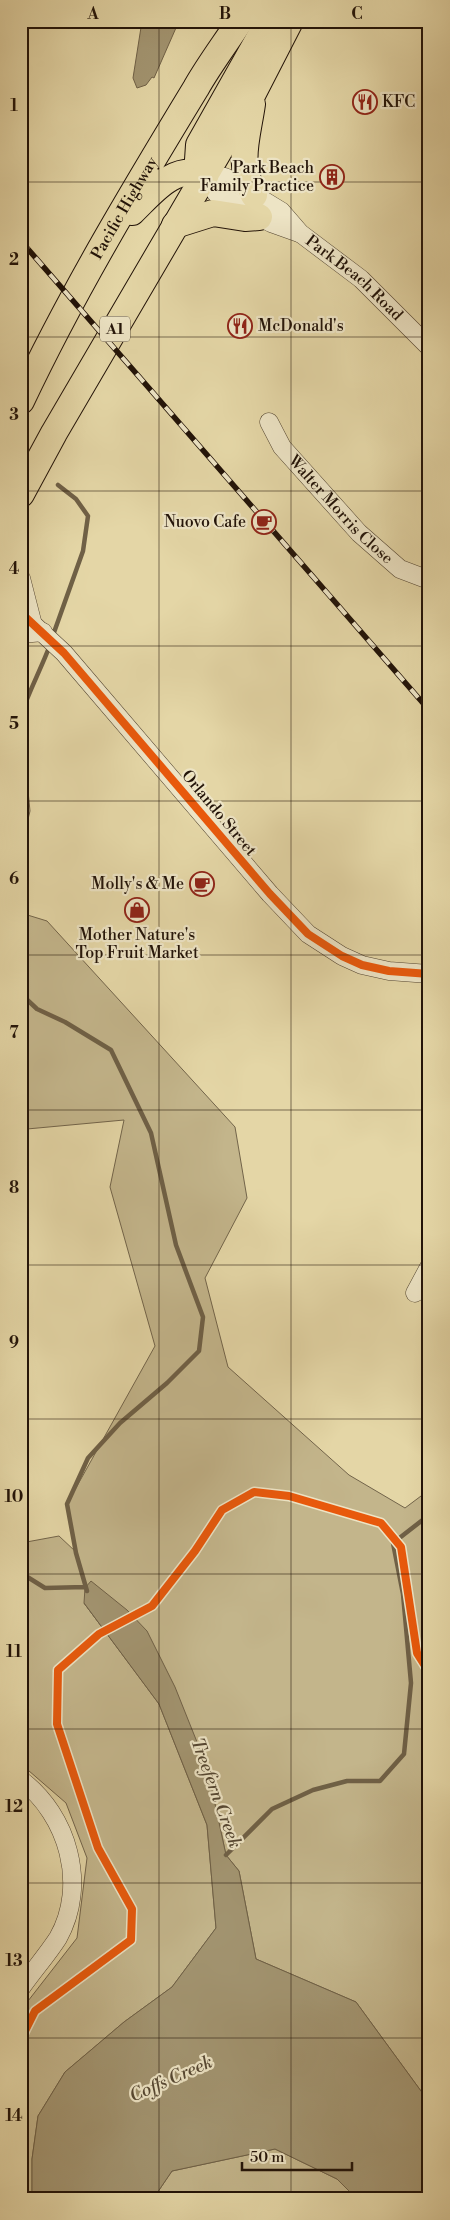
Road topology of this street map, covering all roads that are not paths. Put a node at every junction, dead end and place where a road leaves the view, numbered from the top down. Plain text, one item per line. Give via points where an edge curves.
1 (228, 21) edge
2 (240, 21) edge
3 (269, 21) edge
4 (290, 21) edge
5 (196, 86) junction
6 (253, 93) junction
7 (205, 176) junction
8 (256, 206) junction
9 (175, 225) junction
10 (108, 235) junction
11 (429, 346) edge
12 (21, 401) edge
13 (269, 422) dead end
14 (21, 494) edge
15 (21, 578) edge
16 (429, 579) edge
17 (29, 625) edge
18 (429, 974) edge
19 (429, 1267) edge
20 (415, 1293) dead end
21 (21, 1780) edge
22 (21, 1988) edge

1 - 5 highway
2 - 5 highway, Pacific Highway
3 - 7 highway via 199,145 198,160
4 - 6 highway, A1
5 - 10 highway, Pacific Highway
6 - 7 highway, A1
6 - 8 highway via 244,162 246,179
7 - 8 street, Park Beach Road via 226,177
7 - 9 highway, A1
7 - 10 highway via 188,172 172,177
8 - 9 highway via 245,218 213,213
8 - 11 street, Park Beach Road via 300,233 361,280
9 - 14 highway, A1
10 - 12 highway, Pacific Highway via 46,347
13 - 16 street, Walter Morris Close via 282,448 359,533 400,569
15 - 17 street
17 - 18 street, Orlando Street via 64,652 270,894 308,934 362,965
19 - 20 street
21 - 22 street via 47,1804 64,1835 73,1872 71,1904 58,1937

